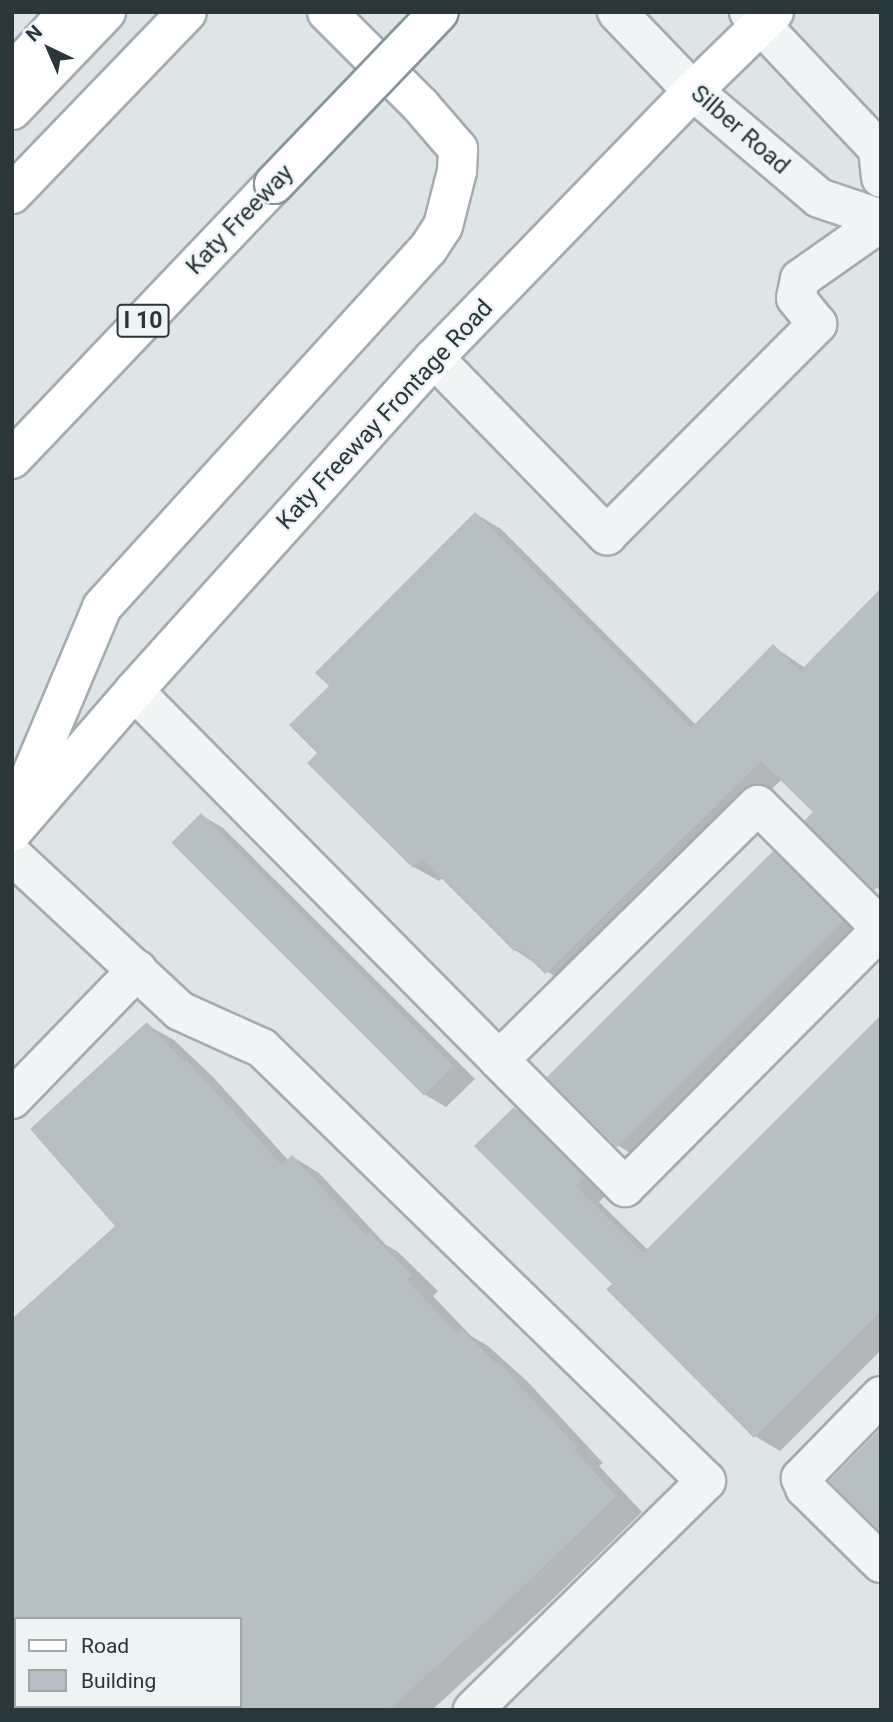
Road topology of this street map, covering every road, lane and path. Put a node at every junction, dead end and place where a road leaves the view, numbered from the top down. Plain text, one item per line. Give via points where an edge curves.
1 (187, 12) edge
2 (327, 12) edge
3 (439, 12) edge
4 (617, 12) edge
5 (90, 16) edge
6 (761, 17) edge
7 (12, 73) edge
8 (693, 91) junction
9 (12, 110) edge
10 (881, 178) edge
11 (12, 194) edge
12 (881, 221) edge
13 (434, 358) junction
14 (12, 459) edge
15 (134, 691) junction
16 (12, 820) edge
17 (12, 832) edge
18 (12, 855) edge
19 (881, 929) edge
20 (137, 970) junction
21 (499, 1060) junction
22 (12, 1099) edge
23 (881, 1396) edge
24 (881, 1563) edge
25 (473, 1710) edge

1 - 11 main road
2 - 16 main road via 457,149 457,171 443,226 428,249 102,607
3 - 14 main road, Katy Freeway / I 10, bridge
4 - 8 street, Silber Road
5 - 7 main road
5 - 9 main road
6 - 8 main road, Katy Freeway Frontage Road
6 - 10 street via 878,149
8 - 12 street, Silber Road via 818,198
8 - 13 main road, Katy Freeway Frontage Road
12 - 13 street via 800,279 796,298 817,324 607,535
13 - 15 main road, Katy Freeway Frontage Road
15 - 17 main road, Katy Freeway Frontage Road
15 - 21 street
18 - 20 street
19 - 21 street via 758,805
19 - 21 street via 625,1187
20 - 22 street
20 - 25 street via 180,1011 262,1048 706,1481
23 - 24 street via 801,1478 805,1488

